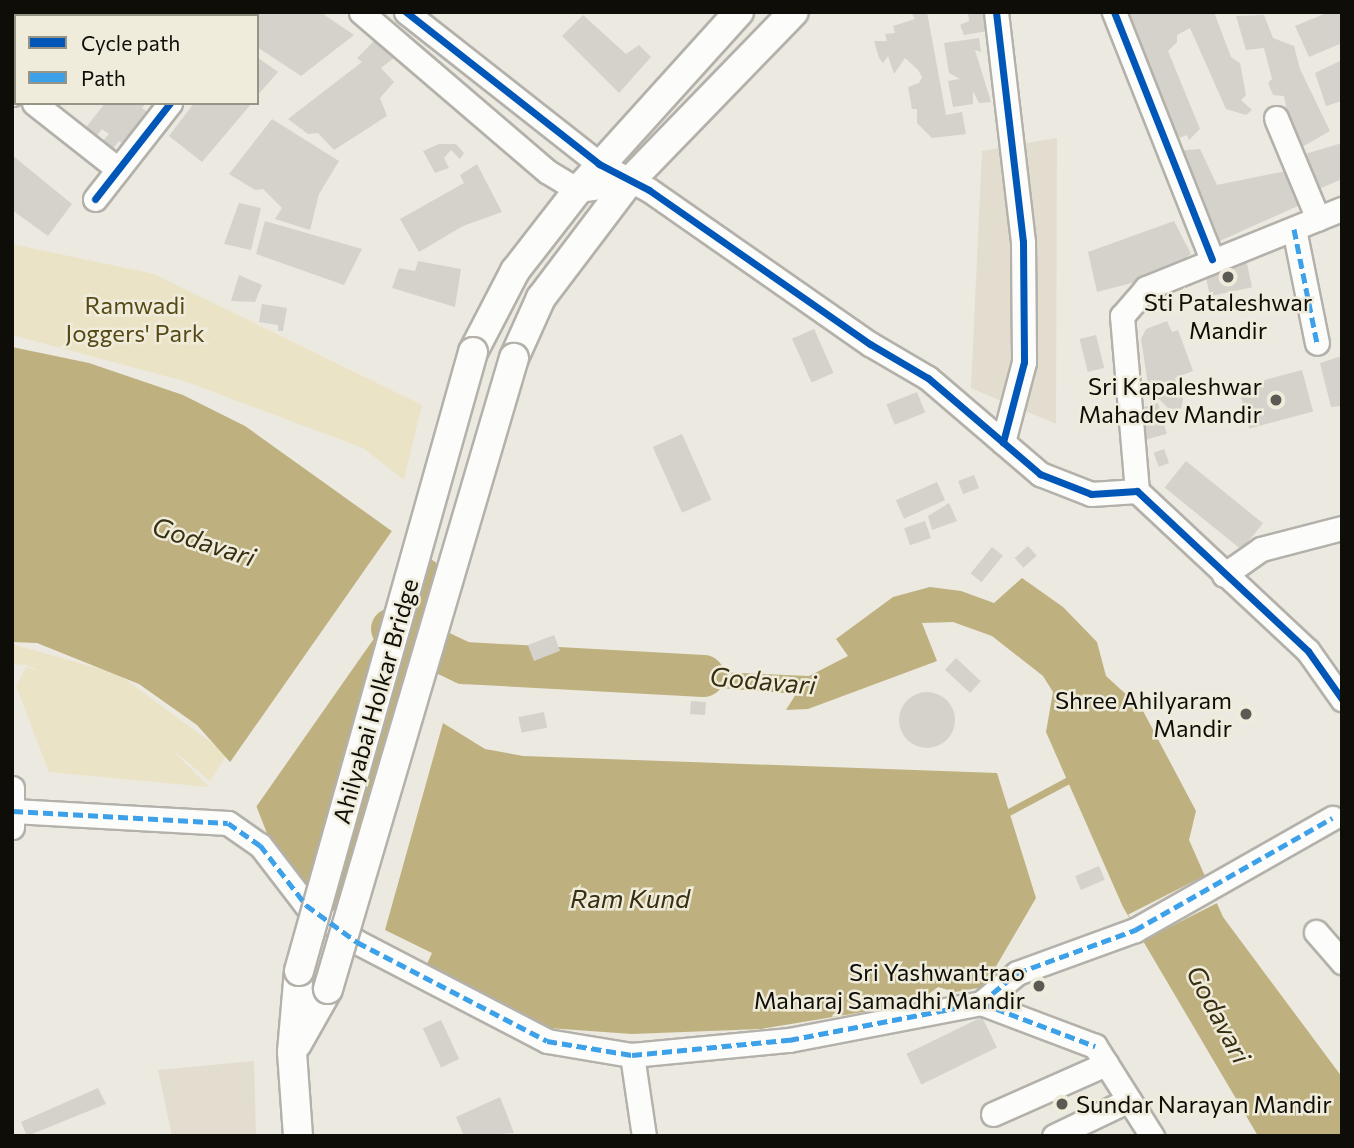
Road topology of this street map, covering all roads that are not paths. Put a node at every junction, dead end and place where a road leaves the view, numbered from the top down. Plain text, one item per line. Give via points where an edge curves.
1 (360, 12) edge
2 (406, 12) edge
3 (739, 12) edge
4 (794, 12) edge
5 (996, 12) edge
6 (1114, 12) edge
7 (37, 105) edge
8 (168, 105) edge
9 (1276, 118) dead end
10 (599, 164) junction
11 (118, 169) junction
12 (628, 183) junction
13 (578, 190) junction
14 (95, 199) dead end
15 (1342, 209) edge
16 (1318, 219) junction
17 (1294, 229) junction
18 (1212, 259) junction
19 (1317, 343) dead end
20 (1003, 442) junction
21 (1137, 491) junction
22 (1342, 528) edge
23 (1224, 575) junction
24 (1342, 699) edge
25 (13, 809) edge
26 (1332, 818) dead end
27 (1316, 932) dead end
28 (1342, 962) edge
29 (981, 1003) junction
30 (292, 1052) junction
31 (632, 1055) junction
32 (1101, 1055) junction
33 (1129, 1100) junction
34 (993, 1114) dead end
35 (298, 1136) edge
36 (644, 1136) edge
37 (1054, 1136) edge
38 (1152, 1136) edge

1 - 13 street via 548,172
2 - 10 street
3 - 10 main road, Ahilyabai Holkar Bridge
4 - 12 main road, Ahilyabai Holkar Bridge
5 - 20 street via 1023,242 1024,362
6 - 18 street
7 - 11 street
8 - 11 street
9 - 16 street
10 - 12 street
10 - 13 main road, Ahilyabai Holkar Bridge
11 - 14 street
12 - 13 street
12 - 20 street via 649,190 870,344 928,378
12 - 30 main road, Ahilyabai Holkar Bridge, bridge via 541,298 514,358 328,989
13 - 30 main road, Ahilyabai Holkar Bridge, bridge via 515,271 473,352 299,971
15 - 16 street
16 - 17 street
17 - 18 street
17 - 19 street
18 - 21 street via 1146,288 1122,316
20 - 21 street via 1041,474 1091,494
21 - 23 street
22 - 23 street via 1261,549
23 - 24 street via 1308,652
25 - 31 street via 228,823 260,845 306,905 357,942 547,1041
26 - 29 street via 1135,930 1017,973
27 - 28 street
29 - 31 street via 789,1040
29 - 32 street
30 - 35 main road, Ahilyabai Holkar Bridge
31 - 36 street
32 - 33 street
32 - 34 street
33 - 37 street
33 - 38 street

